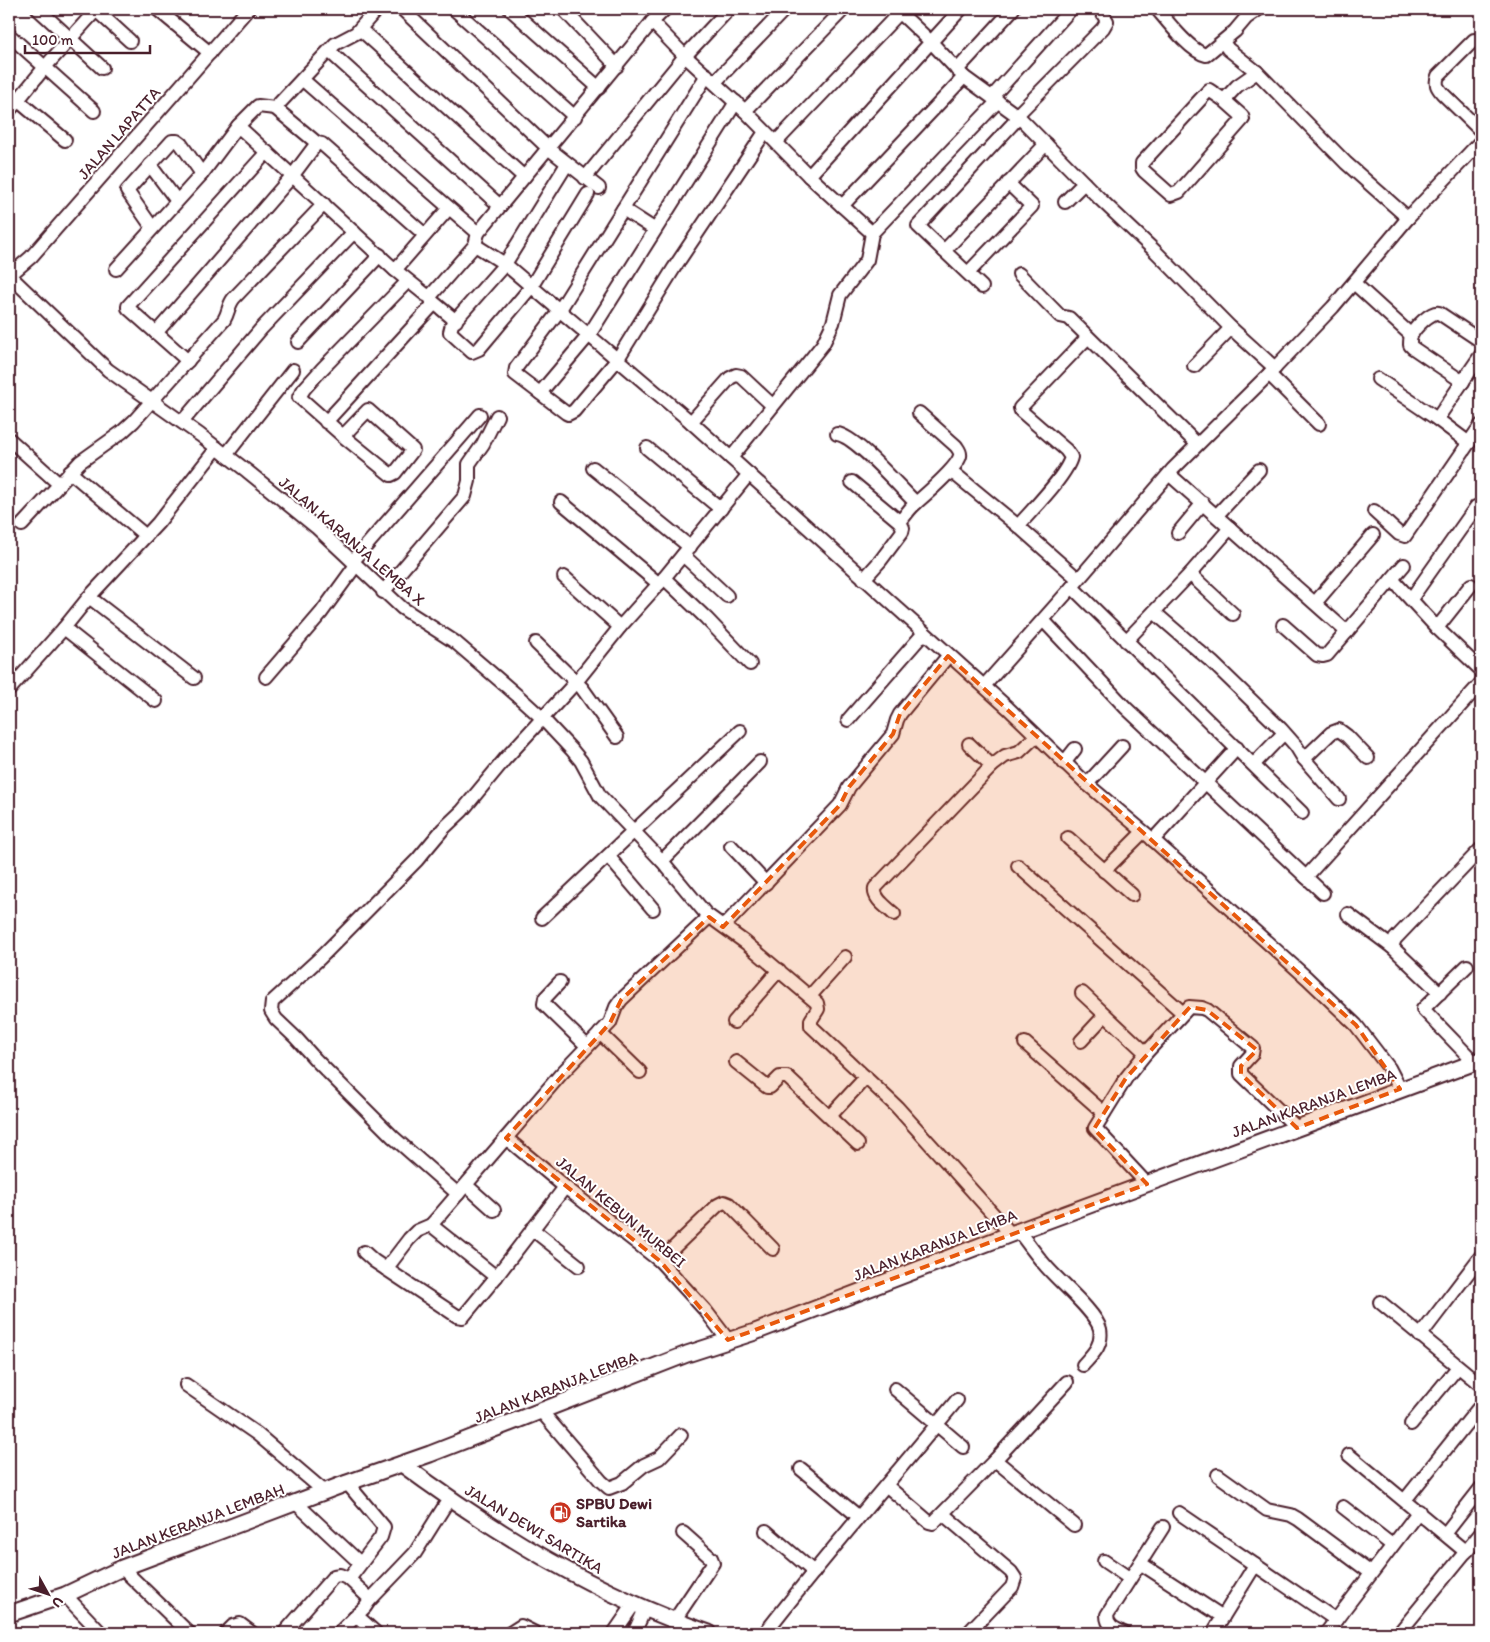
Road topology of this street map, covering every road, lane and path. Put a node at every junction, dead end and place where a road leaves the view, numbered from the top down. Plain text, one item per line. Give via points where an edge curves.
1 (38, 9) edge
2 (97, 9) edge
3 (156, 9) edge
4 (248, 9) edge
5 (377, 9) edge
6 (402, 9) edge
7 (454, 9) edge
8 (563, 9) edge
9 (665, 9) edge
10 (729, 9) edge
11 (785, 9) edge
12 (844, 9) edge
13 (961, 9) edge
14 (1014, 9) edge
15 (1071, 9) edge
16 (1100, 9) edge
17 (1157, 9) edge
18 (1260, 9) edge
19 (900, 10) edge
20 (517, 11) edge
21 (652, 22) junction
22 (360, 29) junction
23 (9, 35) edge
24 (70, 38) junction
25 (1474, 40) dead end
26 (130, 41) dead end
27 (931, 42) junction
28 (1223, 42) junction
29 (329, 51) junction
30 (210, 52) junction
31 (685, 56) junction
32 (617, 66) junction
33 (45, 67) junction
34 (102, 68) dead end
35 (1257, 72) junction
36 (961, 73) junction
37 (711, 79) junction
38 (303, 80) junction
39 (599, 88) junction
40 (13, 97) edge
41 (995, 99) junction
42 (1224, 100) junction
43 (740, 107) junction
44 (275, 108) junction
45 (9, 111) edge
46 (94, 111) dead end
47 (1018, 116) junction
48 (574, 118) junction
49 (238, 126) junction
50 (1481, 131) edge
51 (765, 132) junction
52 (65, 140) dead end
53 (777, 141) junction
54 (1481, 141) edge
55 (317, 143) junction
56 (1046, 144) junction
57 (548, 148) junction
58 (267, 152) junction
59 (567, 164) junction
60 (150, 166) junction
61 (202, 174) junction
62 (292, 175) junction
63 (810, 176) junction
64 (524, 177) junction
65 (585, 178) junction
66 (1008, 183) junction
67 (1084, 183) junction
68 (177, 200) junction
69 (1065, 202) dead end
70 (324, 204) junction
71 (500, 206) junction
72 (842, 206) junction
73 (449, 208) junction
74 (623, 209) junction
75 (1408, 218) junction
76 (152, 227) junction
77 (654, 229) junction
78 (354, 232) junction
79 (478, 233) junction
80 (872, 234) junction
81 (425, 235) junction
82 (475, 246) junction
83 (944, 251) junction
84 (380, 255) junction
85 (505, 264) junction
86 (116, 269) dead end
87 (395, 270) junction
88 (9, 273) edge
89 (968, 273) junction
90 (1019, 274) dead end
91 (408, 281) junction
92 (1354, 283) junction
93 (531, 287) junction
94 (982, 287) dead end
95 (430, 298) junction
96 (559, 311) junction
97 (456, 321) junction
98 (1231, 328) junction
99 (156, 333) junction
100 (589, 335) junction
101 (1411, 335) junction
102 (1088, 337) junction
103 (1481, 341) edge
104 (298, 342) dead end
105 (1481, 355) edge
106 (188, 360) junction
107 (617, 360) junction
108 (1194, 366) dead end
109 (293, 370) dead end
110 (1272, 371) junction
111 (1378, 379) dead end
112 (1463, 382) junction
113 (540, 393) junction
114 (152, 401) junction
115 (772, 406) junction
116 (919, 413) dead end
117 (480, 414) dead end
118 (497, 416) dead end
119 (1437, 419) junction
120 (182, 422) junction
121 (326, 422) junction
122 (691, 422) junction
123 (1320, 424) dead end
124 (1481, 425) edge
125 (837, 434) dead end
126 (343, 436) junction
127 (9, 439) edge
128 (1469, 443) junction
129 (1197, 444) junction
130 (647, 448) dead end
131 (222, 452) junction
132 (731, 458) junction
133 (593, 468) dead end
134 (1259, 470) dead end
135 (70, 472) junction
136 (950, 473) junction
137 (749, 474) junction
138 (1169, 474) junction
139 (852, 482) dead end
140 (58, 484) junction
141 (561, 502) dead end
142 (916, 503) junction
143 (1202, 503) junction
144 (1476, 507) dead end
145 (721, 509) junction
146 (1374, 511) dead end
147 (1217, 515) junction
148 (900, 522) junction
149 (22, 525) dead end
150 (1018, 526) junction
151 (1230, 528) junction
152 (1178, 533) dead end
153 (1373, 535) dead end
154 (146, 536) junction
155 (686, 551) junction
156 (354, 563) junction
157 (1404, 565) dead end
158 (1190, 574) junction
159 (564, 577) dead end
160 (864, 579) junction
161 (1392, 579) junction
162 (661, 581) junction
163 (1075, 583) junction
164 (1471, 585) dead end
165 (383, 592) junction
166 (727, 596) dead end
167 (89, 597) junction
168 (1410, 599) junction
169 (1315, 603) junction
170 (1154, 612) junction
171 (1232, 614) dead end
172 (1043, 620) junction
173 (1283, 625) dead end
174 (620, 627) junction
175 (64, 628) junction
176 (1437, 628) junction
177 (1347, 632) junction
178 (924, 633) junction
179 (1126, 641) junction
180 (536, 643) dead end
181 (948, 656) junction
182 (750, 664) dead end
183 (1481, 670) edge
184 (266, 677) dead end
185 (194, 678) dead end
186 (576, 682) junction
187 (1481, 683) edge
188 (984, 686) junction
189 (9, 690) edge
190 (156, 701) dead end
191 (542, 718) junction
192 (848, 720) dead end
193 (740, 731) dead end
194 (1284, 733) junction
195 (1036, 736) junction
196 (617, 737) dead end
197 (969, 744) dead end
198 (1122, 746) dead end
199 (1075, 748) dead end
200 (1237, 748) junction
201 (1368, 758) dead end
202 (1304, 759) junction
203 (760, 762) dead end
204 (1064, 763) junction
205 (1254, 764) junction
206 (992, 766) junction
207 (1205, 782) junction
208 (1087, 784) junction
209 (1339, 799) dead end
210 (1302, 813) dead end
211 (634, 831) junction
212 (1148, 836) junction
213 (1068, 838) dead end
214 (731, 846) dead end
215 (1481, 849) edge
216 (608, 856) junction
217 (662, 861) junction
218 (1018, 866) dead end
219 (1104, 871) junction
220 (1306, 878) junction
221 (766, 884) junction
222 (1323, 893) dead end
223 (1132, 895) dead end
224 (653, 909) dead end
225 (894, 914) dead end
226 (1348, 914) dead end
227 (709, 917) junction
228 (542, 918) dead end
229 (724, 926) junction
230 (1392, 947) junction
231 (845, 958) dead end
232 (1467, 966) dead end
233 (779, 970) junction
234 (560, 982) dead end
235 (1440, 992) junction
236 (1082, 993) dead end
237 (810, 996) junction
238 (1182, 1013) junction
239 (1105, 1015) junction
240 (734, 1022) dead end
241 (600, 1033) junction
242 (1081, 1041) dead end
243 (1025, 1043) dead end
244 (587, 1046) junction
245 (1146, 1052) junction
246 (1478, 1061) edge
247 (736, 1062) dead end
248 (640, 1072) dead end
249 (866, 1077) junction
250 (1400, 1089) junction
251 (1104, 1113) junction
252 (830, 1116) junction
253 (1297, 1128) junction
254 (506, 1138) junction
255 (858, 1144) dead end
256 (1147, 1184) junction
257 (565, 1186) junction
258 (462, 1190) junction
259 (494, 1210) dead end
260 (431, 1225) junction
261 (532, 1230) junction
262 (1015, 1233) junction
263 (773, 1249) dead end
264 (364, 1252) dead end
265 (1481, 1256) edge
266 (660, 1261) junction
267 (578, 1266) dead end
268 (386, 1269) junction
269 (496, 1277) junction
270 (1380, 1302) dead end
271 (1420, 1336) junction
272 (728, 1340) junction
273 (1083, 1365) dead end
274 (1458, 1367) junction
275 (1067, 1382) dead end
276 (186, 1385) dead end
277 (1481, 1385) edge
278 (895, 1389) dead end
279 (957, 1400) dead end
280 (1481, 1405) edge
281 (541, 1411) junction
282 (1411, 1424) dead end
283 (937, 1425) junction
284 (681, 1435) dead end
285 (963, 1447) dead end
286 (430, 1454) junction
287 (1349, 1455) dead end
288 (995, 1460) junction
289 (402, 1464) junction
290 (801, 1469) dead end
291 (1218, 1475) dead end
292 (347, 1483) junction
293 (427, 1483) junction
294 (887, 1486) junction
295 (1481, 1488) edge
296 (325, 1492) junction
297 (449, 1498) junction
298 (1405, 1500) junction
299 (296, 1503) junction
300 (1343, 1507) dead end
301 (1418, 1512) junction
302 (1179, 1513) dead end
303 (943, 1514) junction
304 (859, 1516) junction
305 (1074, 1525) dead end
306 (1163, 1527) dead end
307 (766, 1531) dead end
308 (684, 1533) dead end
309 (1481, 1533) edge
310 (1445, 1534) junction
311 (1392, 1545) junction
312 (1468, 1550) junction
313 (1481, 1556) edge
314 (1104, 1561) dead end
315 (1140, 1562) junction
316 (360, 1563) junction
317 (1255, 1565) junction
318 (122, 1568) junction
319 (814, 1572) junction
320 (1371, 1573) junction
321 (1129, 1578) junction
322 (349, 1579) junction
323 (65, 1595) junction
324 (369, 1600) junction
325 (639, 1606) junction
326 (9, 1614) edge
327 (356, 1615) junction
328 (1224, 1617) junction
329 (1336, 1620) junction
330 (674, 1621) junction
331 (180, 1630) edge
332 (101, 1633) edge
333 (226, 1633) edge
334 (252, 1633) edge
335 (284, 1633) edge
336 (339, 1633) edge
337 (376, 1633) edge
338 (510, 1633) edge
339 (534, 1633) edge
340 (614, 1633) edge
341 (634, 1633) edge
342 (709, 1633) edge
343 (765, 1633) edge
344 (968, 1633) edge
345 (1124, 1633) edge
346 (1213, 1633) edge
347 (1326, 1633) edge
348 (1399, 1633) edge

1 - 24 street
2 - 24 street
2 - 26 street
3 - 30 street
4 - 30 street, JALAN LAPATTA
5 - 22 street
6 - 57 street
7 - 48 street
8 - 32 street
9 - 21 street
10 - 31 street
11 - 37 street
12 - 43 street
13 - 27 street
14 - 36 street
15 - 41 street
16 - 47 street via 1107,21 1103,28
17 - 28 street via 1202,54 1208,54
18 - 28 street via 1246,18
19 - 27 street
19 - 53 street
20 - 39 street
21 - 31 street
21 - 32 street
22 - 29 street
22 - 64 street
23 - 33 street
24 - 33 street
24 - 34 street
25 - 50 street via 1436,81 1442,93
27 - 36 street
27 - 63 street
28 - 35 street
29 - 38 street
29 - 71 street
30 - 88 street, JALAN LAPATTA via 32,256
31 - 37 street
31 - 65 street
32 - 39 street
33 - 40 street
33 - 46 street
35 - 42 street
35 - 75 street via 1346,163
36 - 41 street
36 - 72 street
37 - 43 street
37 - 74 street
38 - 44 street
38 - 73 street
39 - 48 street
40 - 45 street
40 - 52 street
41 - 47 street
41 - 80 street
42 - 42 street via 1243,119 1179,192 1170,194 1142,168 1143,160 1209,90
43 - 51 street
43 - 77 street
44 - 49 street via 258,106
44 - 55 street
47 - 56 street
47 - 83 street via 918,226
48 - 57 street
49 - 58 street
49 - 61 street
51 - 53 street
51 - 107 street
53 - 63 street
54 - 75 street
55 - 62 street
55 - 81 street
56 - 66 street
56 - 67 street
57 - 59 street
57 - 64 street
58 - 62 street
58 - 99 street via 128,306
59 - 65 street
59 - 85 street
60 - 61 street via 175,140
60 - 68 street
60 - 76 street via 127,193
61 - 68 street
62 - 70 street
62 - 99 street
63 - 72 street
64 - 71 street
65 - 93 street via 594,191
66 - 83 street
66 - 89 street via 1032,206
67 - 69 street
67 - 98 street
68 - 76 street
70 - 78 street
70 - 106 street via 234,298 224,320
71 - 79 street
72 - 80 street
73 - 79 street
73 - 81 street
74 - 77 street
74 - 96 street
75 - 92 street
76 - 86 street
77 - 100 street
78 - 84 street
78 - 120 street via 262,329
79 - 82 street
80 - 115 street via 867,260 840,295 833,323 823,344
81 - 87 street
82 - 85 street
82 - 95 street
83 - 89 street
84 - 87 street
84 - 104 street
85 - 93 street
85 - 97 street
87 - 91 street
88 - 114 street, JALAN KARANJA LEMBA X via 94,358
89 - 94 street
90 - 102 street via 1060,316 1069,318
91 - 95 street
91 - 121 street via 300,394 300,399
92 - 101 street
92 - 110 street
93 - 96 street
93 - 97 street via 476,351 472,352 450,332
95 - 97 street
95 - 121 street via 432,306
96 - 100 street
96 - 113 street via 515,370 515,374
98 - 108 street
98 - 110 street
99 - 106 street
100 - 107 street
100 - 113 street
101 - 103 street via 1435,312
101 - 112 street via 1412,348
102 - 129 street
102 - 150 street via 1020,408 1066,450 1071,460
105 - 112 street
106 - 114 street
107 - 113 street via 570,414
107 - 122 street
109 - 131 street
110 - 123 street
110 - 129 street
111 - 119 street
112 - 119 street
114 - 120 street, JALAN KARANJA LEMBA X
114 - 135 street via 122,432
115 - 122 street via 736,375
115 - 132 street
116 - 136 street via 960,452
117 - 156 street
118 - 165 street via 469,464 465,496
119 - 128 street
120 - 131 street, JALAN KARANJA LEMBA X
121 - 126 street
122 - 132 street
124 - 128 street
125 - 142 street via 855,443
126 - 126 street via 368,410 413,450 391,475
127 - 140 street
128 - 146 street via 1405,536
129 - 138 street
130 - 145 street
131 - 154 street
131 - 156 street, JALAN KARANJA LEMBA X via 316,527
132 - 137 street
133 - 155 street
134 - 147 street
135 - 140 street
135 - 154 street
136 - 142 street
136 - 150 street
137 - 145 street
137 - 160 street
138 - 143 street
138 - 163 street
139 - 148 street
140 - 149 street
141 - 162 street
142 - 148 street
143 - 147 street
143 - 152 street
144 - 168 street
145 - 155 street
147 - 151 street
148 - 160 street via 902,532
150 - 163 street
151 - 158 street
151 - 169 street
153 - 169 street
154 - 167 street
155 - 162 street
155 - 166 street
156 - 165 street, JALAN KARANJA LEMBA X
156 - 184 street via 321,613
157 - 161 street
158 - 170 street
158 - 171 street
159 - 174 street
160 - 178 street
161 - 168 street
161 - 177 street
162 - 174 street
162 - 182 street via 706,618
163 - 172 street
163 - 179 street
164 - 176 street
165 - 191 street, JALAN KARANJA LEMBA X via 416,619 478,660
167 - 175 street
167 - 185 street
168 - 176 street
169 - 177 street
170 - 179 street
170 - 194 street via 1213,663
172 - 188 street
172 - 207 street via 1126,708
173 - 177 street via 1320,656 1327,655
174 - 186 street
175 - 189 street
175 - 190 street
176 - 183 street
178 - 181 street
178 - 192 street
179 - 200 street
180 - 186 street
181 - 188 street
181 - 221 street via 897,718 893,734 849,787 840,805
186 - 191 street
186 - 196 street
187 - 220 street
188 - 195 street
191 - 211 street, JALAN KARANJA LEMBA X via 581,761 600,796
191 - 258 street via 417,860 270,1006 276,1019 398,1142
193 - 211 street
194 - 202 street
194 - 205 street
195 - 204 street
195 - 206 street via 1020,752 1005,756
197 - 206 street
198 - 208 street
199 - 204 street
200 - 205 street
200 - 207 street
201 - 202 street via 1338,730
202 - 209 street
203 - 217 street
204 - 208 street
205 - 210 street
206 - 225 street via 875,888 876,897
207 - 212 street
207 - 220 street
208 - 212 street
211 - 216 street
211 - 217 street, JALAN KARANJA LEMBA X
212 - 219 street
212 - 250 street via 1356,1025 1389,1068
213 - 219 street
214 - 221 street
215 - 230 street via 1395,939
216 - 224 street
216 - 228 street
217 - 227 street, JALAN KARANJA LEMBA X
218 - 238 street
219 - 223 street
220 - 222 street
221 - 229 street
226 - 230 street
227 - 229 street, JALAN KARANJA LEMBA X
227 - 241 street via 621,1000 610,1023
229 - 233 street, JALAN KARANJA LEMBA X
230 - 235 street
231 - 237 street
232 - 235 street
233 - 237 street, JALAN KARANJA LEMBA X
233 - 240 street
234 - 244 street via 545,998 544,1004
235 - 246 street via 1423,1010
236 - 239 street
237 - 249 street via 819,1006 810,1021 811,1026
238 - 245 street
238 - 253 street via 1191,1007 1205,1009 1253,1048 1241,1066 1241,1074
239 - 242 street
239 - 245 street
241 - 244 street
241 - 248 street
243 - 251 street
244 - 254 street
245 - 251 street
246 - 250 main road, JALAN KARANJA LEMBA
247 - 252 street via 767,1087 780,1077 787,1077
249 - 252 street
249 - 262 street
250 - 253 main road, JALAN KARANJA LEMBA
251 - 256 street via 1095,1129
252 - 255 street
253 - 256 main road, JALAN KARANJA LEMBA
254 - 257 street, JALAN KEBUN MURBEI
254 - 258 street
256 - 262 main road, JALAN KARANJA LEMBA
257 - 261 street
257 - 266 street, JALAN KEBUN MURBEI
258 - 259 street
258 - 260 street
260 - 268 street via 413,1235
260 - 269 street
261 - 267 street
261 - 269 street
262 - 272 main road, JALAN KARANJA LEMBA
262 - 273 street via 1100,1327 1100,1343
263 - 266 street via 724,1202
264 - 268 street
265 - 271 street
266 - 272 street, JALAN KEBUN MURBEI
268 - 269 street via 459,1317 465,1315
270 - 271 street
271 - 274 street
272 - 281 main road, JALAN KARANJA LEMBA
274 - 277 street
274 - 282 street
275 - 288 street
276 - 296 street via 257,1434
278 - 283 street
279 - 283 street
280 - 298 street
281 - 284 street via 609,1488 659,1458
281 - 286 main road, JALAN KARANJA LEMBA
283 - 285 street
283 - 294 street
286 - 289 main road, JALAN KARANJA LEMBA
286 - 293 main road
287 - 298 street
288 - 303 street
288 - 305 street
289 - 292 main road, JALAN KERANJA LEMBAH
289 - 293 main road, JALAN DEWI SARTIKA
290 - 304 street
291 - 320 street via 1266,1510 1298,1519
292 - 296 main road, JALAN KERANJA LEMBAH
292 - 316 street via 384,1527 381,1537
293 - 297 main road, JALAN DEWI SARTIKA
294 - 303 street via 931,1523
294 - 304 street
295 - 310 street
296 - 299 main road, JALAN KERANJA LEMBAH
297 - 324 street via 415,1553
297 - 325 main road, JALAN DEWI SARTIKA via 554,1564
298 - 301 street
299 - 316 street
299 - 318 main road, JALAN KERANJA LEMBAH
300 - 311 street
301 - 310 street
301 - 311 street
302 - 317 street
303 - 344 street via 1015,1578 1012,1587
304 - 319 street
306 - 315 street
307 - 319 street
308 - 330 street via 713,1563
309 - 312 street
310 - 312 street
311 - 320 street
312 - 313 street
312 - 348 street
314 - 321 street
315 - 321 street
315 - 328 street
316 - 322 street
317 - 328 street
317 - 329 street
318 - 323 main road, JALAN KERANJA LEMBAH
318 - 331 street
319 - 343 street
320 - 329 street
321 - 345 street via 1107,1615 1108,1623
322 - 324 street
322 - 335 street via 334,1576
323 - 326 main road, JALAN KERANJA LEMBAH
323 - 332 street
324 - 327 street
325 - 330 main road, JALAN DEWI SARTIKA
325 - 340 street
325 - 341 street
327 - 336 street
327 - 337 street
328 - 346 street
329 - 347 street
330 - 342 main road, JALAN DEWI SARTIKA
333 - 334 street via 240,1624
338 - 339 street via 521,1626

